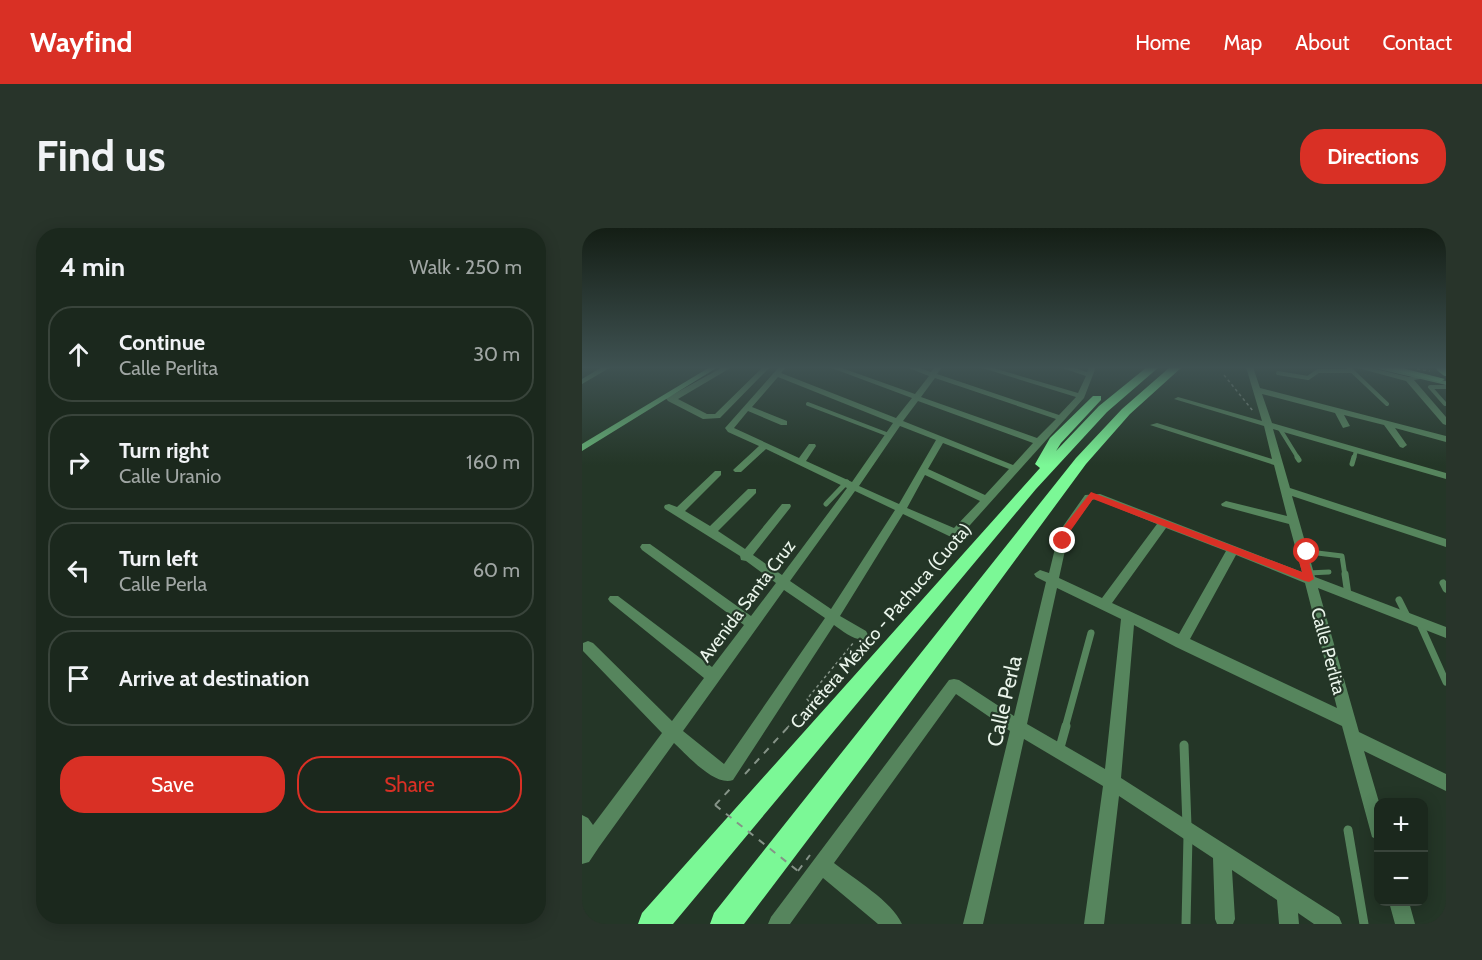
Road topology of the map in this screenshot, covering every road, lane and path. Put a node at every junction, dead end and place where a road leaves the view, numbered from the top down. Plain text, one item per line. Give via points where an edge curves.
1 (653, 399) edge
2 (667, 399) edge
3 (673, 399) edge
4 (734, 399) edge
5 (755, 399) edge
6 (846, 399) edge
7 (914, 399) edge
8 (920, 399) edge
9 (1012, 399) edge
10 (1078, 399) edge
11 (1096, 399) edge
12 (1115, 399) edge
13 (1139, 399) edge
14 (1142, 399) edge
15 (1180, 399) edge
16 (1243, 399) edge
17 (1261, 399) edge
18 (1294, 399) edge
19 (1383, 399) edge
20 (1428, 401) joint
21 (1136, 402) junction
22 (808, 404) dead end
23 (1387, 404) dead end
24 (1445, 404) edge
25 (747, 408) junction
26 (1338, 411) junction
27 (1061, 418) junction
28 (898, 422) junction
29 (1446, 422) edge
30 (784, 423) dead end
31 (1387, 424) junction
32 (1155, 425) dead end
33 (1272, 426) junction
34 (1346, 426) dead end
35 (889, 435) junction
36 (941, 439) junction
37 (1446, 439) edge
38 (582, 442) edge
39 (1039, 442) junction
40 (1403, 445) dead end
41 (764, 446) junction
42 (812, 446) dead end
43 (582, 448) edge
44 (1356, 450) junction
45 (1299, 460) dead end
46 (801, 462) junction
47 (1277, 463) junction
48 (1352, 464) dead end
49 (738, 470) dead end
50 (924, 471) junction
51 (718, 473) dead end
52 (1446, 476) edge
53 (1024, 478) junction
54 (850, 484) junction
55 (752, 490) dead end
56 (1285, 490) junction
57 (987, 500) junction
58 (826, 504) dead end
59 (1226, 504) dead end
60 (786, 506) dead end
61 (902, 509) junction
62 (1293, 521) junction
63 (1164, 523) junction
64 (710, 532) junction
65 (1446, 543) edge
66 (646, 547) dead end
67 (1233, 550) junction
68 (1301, 551) junction
69 (745, 556) junction
70 (1329, 572) dead end
71 (1040, 574) dead end
72 (1308, 576) junction
73 (784, 581) junction
74 (1054, 581) junction
75 (1348, 595) junction
76 (614, 598) dead end
77 (1399, 600) dead end
78 (1104, 604) junction
79 (1128, 617) junction
80 (832, 618) junction
81 (1414, 621) junction
82 (751, 623) junction
83 (1091, 633) dead end
84 (1446, 633) edge
85 (861, 635) joint
86 (1181, 643) junction
87 (588, 647) dead end
88 (713, 676) junction
89 (1446, 682) edge
90 (1019, 728) junction
91 (1349, 728) junction
92 (672, 732) junction
93 (1184, 745) dead end
94 (1059, 751) junction
95 (1112, 782) junction
96 (1446, 783) edge
97 (1374, 817) edge
98 (582, 824) edge
99 (1348, 830) dead end
100 (1188, 832) junction
101 (588, 848) edge
102 (1222, 853) junction
103 (821, 865) junction
104 (798, 871) dead end
105 (1286, 894) junction
106 (1400, 906) edge
107 (1225, 919) dead end
108 (882, 920) edge
109 (1328, 923) edge
110 (653, 924) edge
111 (725, 924) edge
112 (778, 924) edge
113 (973, 924) edge
114 (1094, 924) edge
115 (1186, 924) edge
116 (1289, 924) edge
117 (1364, 924) edge
118 (1405, 924) edge

1 - 38 street
2 - 43 street
3 - 4 street via 710,418
5 - 25 street
6 - 28 street
7 - 28 street, Avenida Santa Cruz
8 - 39 street
9 - 27 street
10 - 27 street
11 - 53 highway via 1070,423
12 - 53 highway, Carretera México - Pachuca (Cuota)
13 - 21 highway
14 - 21 highway
15 - 33 street
16 - 33 path via 1259,419
17 - 33 street, Calle Perlita
18 - 26 street
19 - 23 lane
20 - 24 lane
20 - 29 street
21 - 111 highway via 1081,461
22 - 35 lane
25 - 30 street
25 - 41 street via 729,428
26 - 31 street
26 - 34 street
27 - 39 street
28 - 35 street, Avenida Santa Cruz
28 - 36 street
31 - 37 street
31 - 40 street
32 - 47 street
33 - 44 street
33 - 45 lane
33 - 47 street, Calle Perlita
35 - 54 street, Avenida Santa Cruz
36 - 50 street
36 - 53 street
39 - 53 street
41 - 46 street
41 - 49 street
42 - 46 street
44 - 48 lane
44 - 52 street
46 - 54 street
47 - 56 street, Calle Perlita
50 - 57 street
50 - 61 street
51 - 64 street via 674,509
53 - 57 street
53 - 110 highway, Carretera México - Pachuca (Cuota)
54 - 58 lane
54 - 61 street
54 - 73 street, Avenida Santa Cruz
55 - 64 street
56 - 62 street, Calle Perlita
56 - 65 street
57 - 61 street via 953,533
59 - 62 street
60 - 69 street
61 - 80 street
62 - 68 street, Calle Perlita
63 - 67 street
63 - 74 street, Calle Perla via 1091,495 1064,532
63 - 78 street
64 - 69 street
66 - 82 street
67 - 72 street
67 - 86 street
68 - 72 street, Calle Perlita
68 - 75 lane via 1342,556
69 - 73 street
70 - 72 lane
71 - 74 street
72 - 75 street
72 - 91 street, Calle Perlita
73 - 80 street
73 - 82 street, Avenida Santa Cruz
74 - 78 street
74 - 90 street, Calle Perla
75 - 81 street
76 - 88 street
77 - 81 lane
78 - 79 street
79 - 86 street
79 - 95 street
80 - 85 street
80 - 92 street via 727,774
81 - 84 street
81 - 89 lane
82 - 88 street, Avenida Santa Cruz
83 - 94 lane
85 - 104 path, bridge via 807,699 810,703 715,805
86 - 91 street
87 - 92 street
88 - 92 street, Avenida Santa Cruz
90 - 94 street
90 - 103 street via 954,685
90 - 113 street, Calle Perla
91 - 96 street
91 - 97 street, Calle Perlita
92 - 101 street, Avenida Santa Cruz
93 - 100 lane
94 - 95 street
95 - 100 street
95 - 114 street
98 - 101 street
99 - 117 lane
100 - 102 street
100 - 115 lane
102 - 105 street
102 - 107 street
103 - 108 street
103 - 112 street
105 - 109 street
105 - 116 street
106 - 118 street

